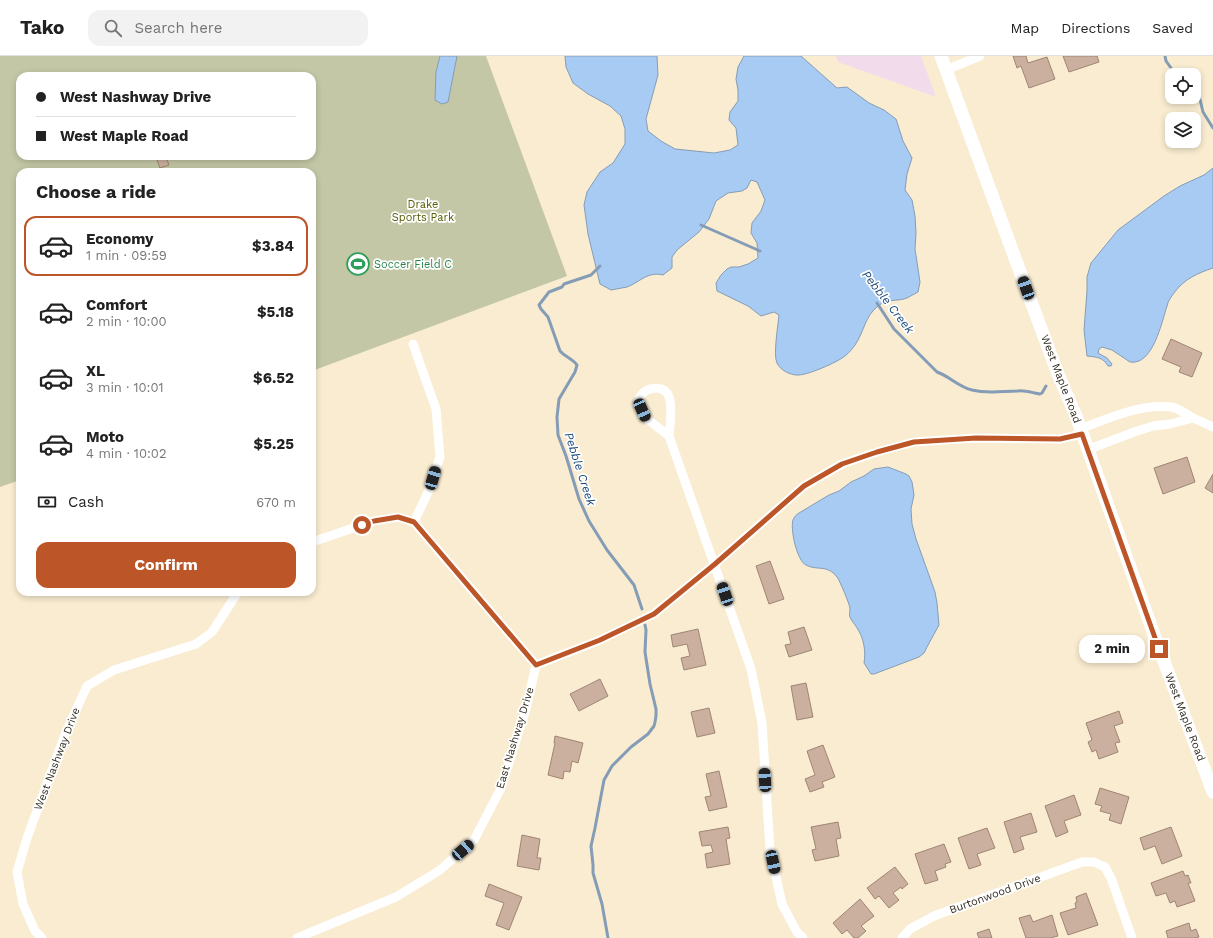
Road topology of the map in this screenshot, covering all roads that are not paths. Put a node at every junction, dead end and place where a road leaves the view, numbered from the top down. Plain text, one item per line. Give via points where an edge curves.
1 (942, 56) edge
2 (980, 56) edge
3 (946, 70) junction
4 (413, 344) dead end
5 (1193, 418) junction
6 (1213, 427) edge
7 (1081, 431) junction
8 (669, 436) junction
9 (1087, 450) junction
10 (414, 522) junction
11 (316, 541) edge
12 (715, 564) junction
13 (235, 596) edge
14 (536, 665) junction
15 (1213, 792) edge
16 (42, 938) edge
17 (297, 938) edge
18 (803, 938) edge
19 (902, 938) edge
20 (1132, 938) edge

1 - 3 main road, West Maple Road
2 - 3 street
3 - 7 main road, West Maple Road
4 - 10 street via 436,408 440,457 430,488
5 - 6 street
5 - 7 street via 1172,407 1156,407 1141,409
5 - 9 street via 1147,428
7 - 9 main road, West Maple Road
7 - 12 street via 1060,439 976,438 914,442 842,464 804,486
8 - 8 street via 669,397 661,389 648,389 638,401 646,418
8 - 12 street
9 - 15 main road, West Maple Road
10 - 11 street via 398,517 374,521
10 - 14 street
12 - 14 street via 654,614 600,640
12 - 18 street via 751,669 762,723 770,848 782,904
13 - 16 street, West Nashway Drive via 212,632 196,644 114,670 87,686 66,732 17,872 23,904 35,931
14 - 17 street, East Nashway Drive via 526,709 501,788 474,840 440,870 396,897
19 - 20 street, Burtonwood Drive via 910,929 934,916 1082,862 1094,862 1105,867

